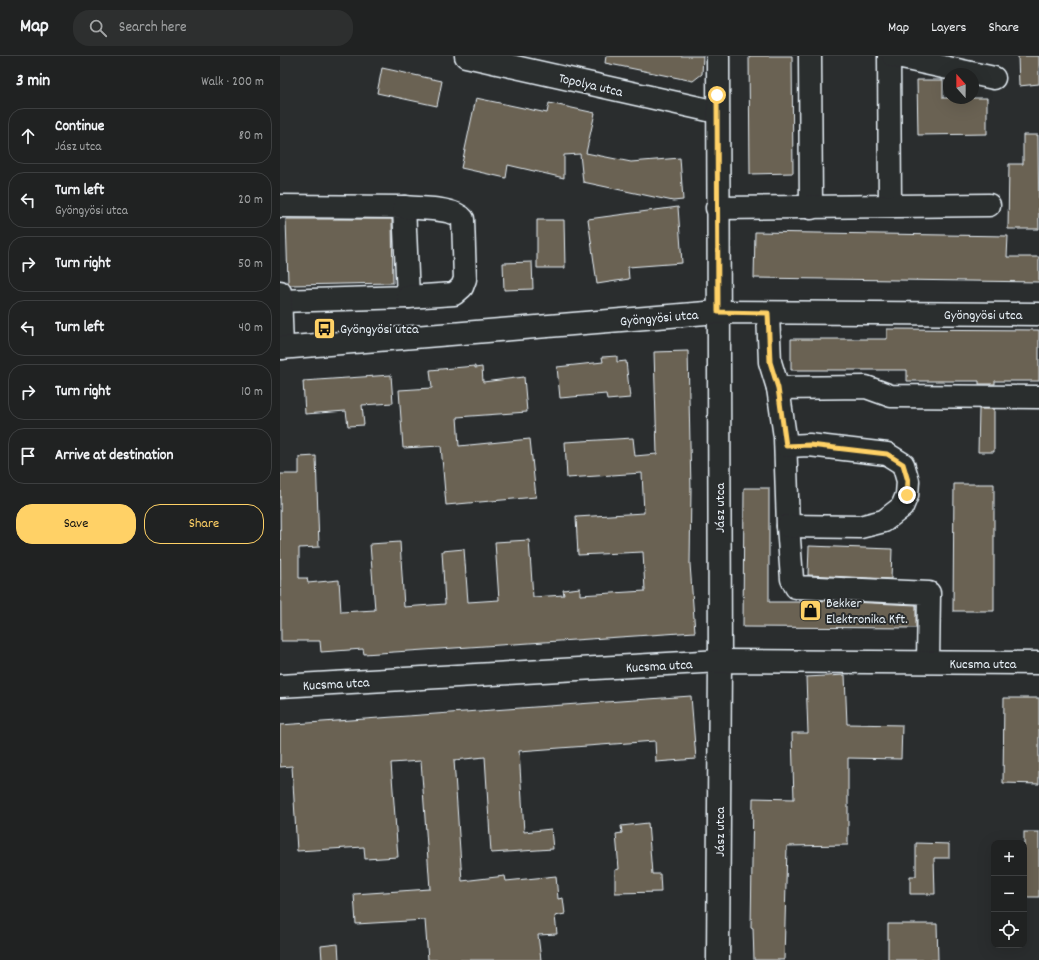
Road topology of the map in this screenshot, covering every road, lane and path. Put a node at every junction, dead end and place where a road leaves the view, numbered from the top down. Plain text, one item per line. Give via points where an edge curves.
1 (466, 56) edge
2 (718, 56) edge
3 (810, 56) edge
4 (889, 56) edge
5 (893, 56) edge
6 (994, 78) dead end
7 (717, 112) junction
8 (989, 205) dead end
9 (280, 206) edge
10 (890, 206) junction
11 (404, 207) junction
12 (717, 208) junction
13 (811, 208) junction
14 (280, 292) edge
15 (408, 297) junction
16 (280, 301) edge
17 (718, 312) junction
18 (768, 313) junction
19 (1039, 314) edge
20 (281, 348) edge
21 (778, 388) junction
22 (1039, 397) edge
23 (786, 446) junction
24 (788, 526) junction
25 (720, 661) junction
26 (928, 662) junction
27 (1039, 663) edge
28 (280, 686) edge
29 (718, 960) edge

1 - 7 street, Topolya utca
2 - 7 street, Jász utca
3 - 13 street
4 - 10 street
5 - 6 street
7 - 12 street, Jász utca
8 - 10 street
9 - 11 street
10 - 13 street
11 - 15 street
11 - 15 street via 459,214 462,219 465,279 462,287 454,294
12 - 13 street
12 - 17 street, Jász utca
14 - 16 street
15 - 16 street
16 - 20 street
17 - 18 street, Gyöngyösi utca
17 - 20 street, Gyöngyösi utca
17 - 25 street, Jász utca
18 - 19 street, Gyöngyösi utca
18 - 21 street via 770,362
21 - 22 street via 866,387 891,396
21 - 23 street
23 - 24 street
23 - 24 street via 810,445 887,454 903,464 908,481 907,495 902,507 884,521 860,527
24 - 26 street via 792,579 796,587 929,593
25 - 26 street, Kucsma utca
25 - 28 street, Kucsma utca
25 - 29 street, Jász utca
26 - 27 street, Kucsma utca

